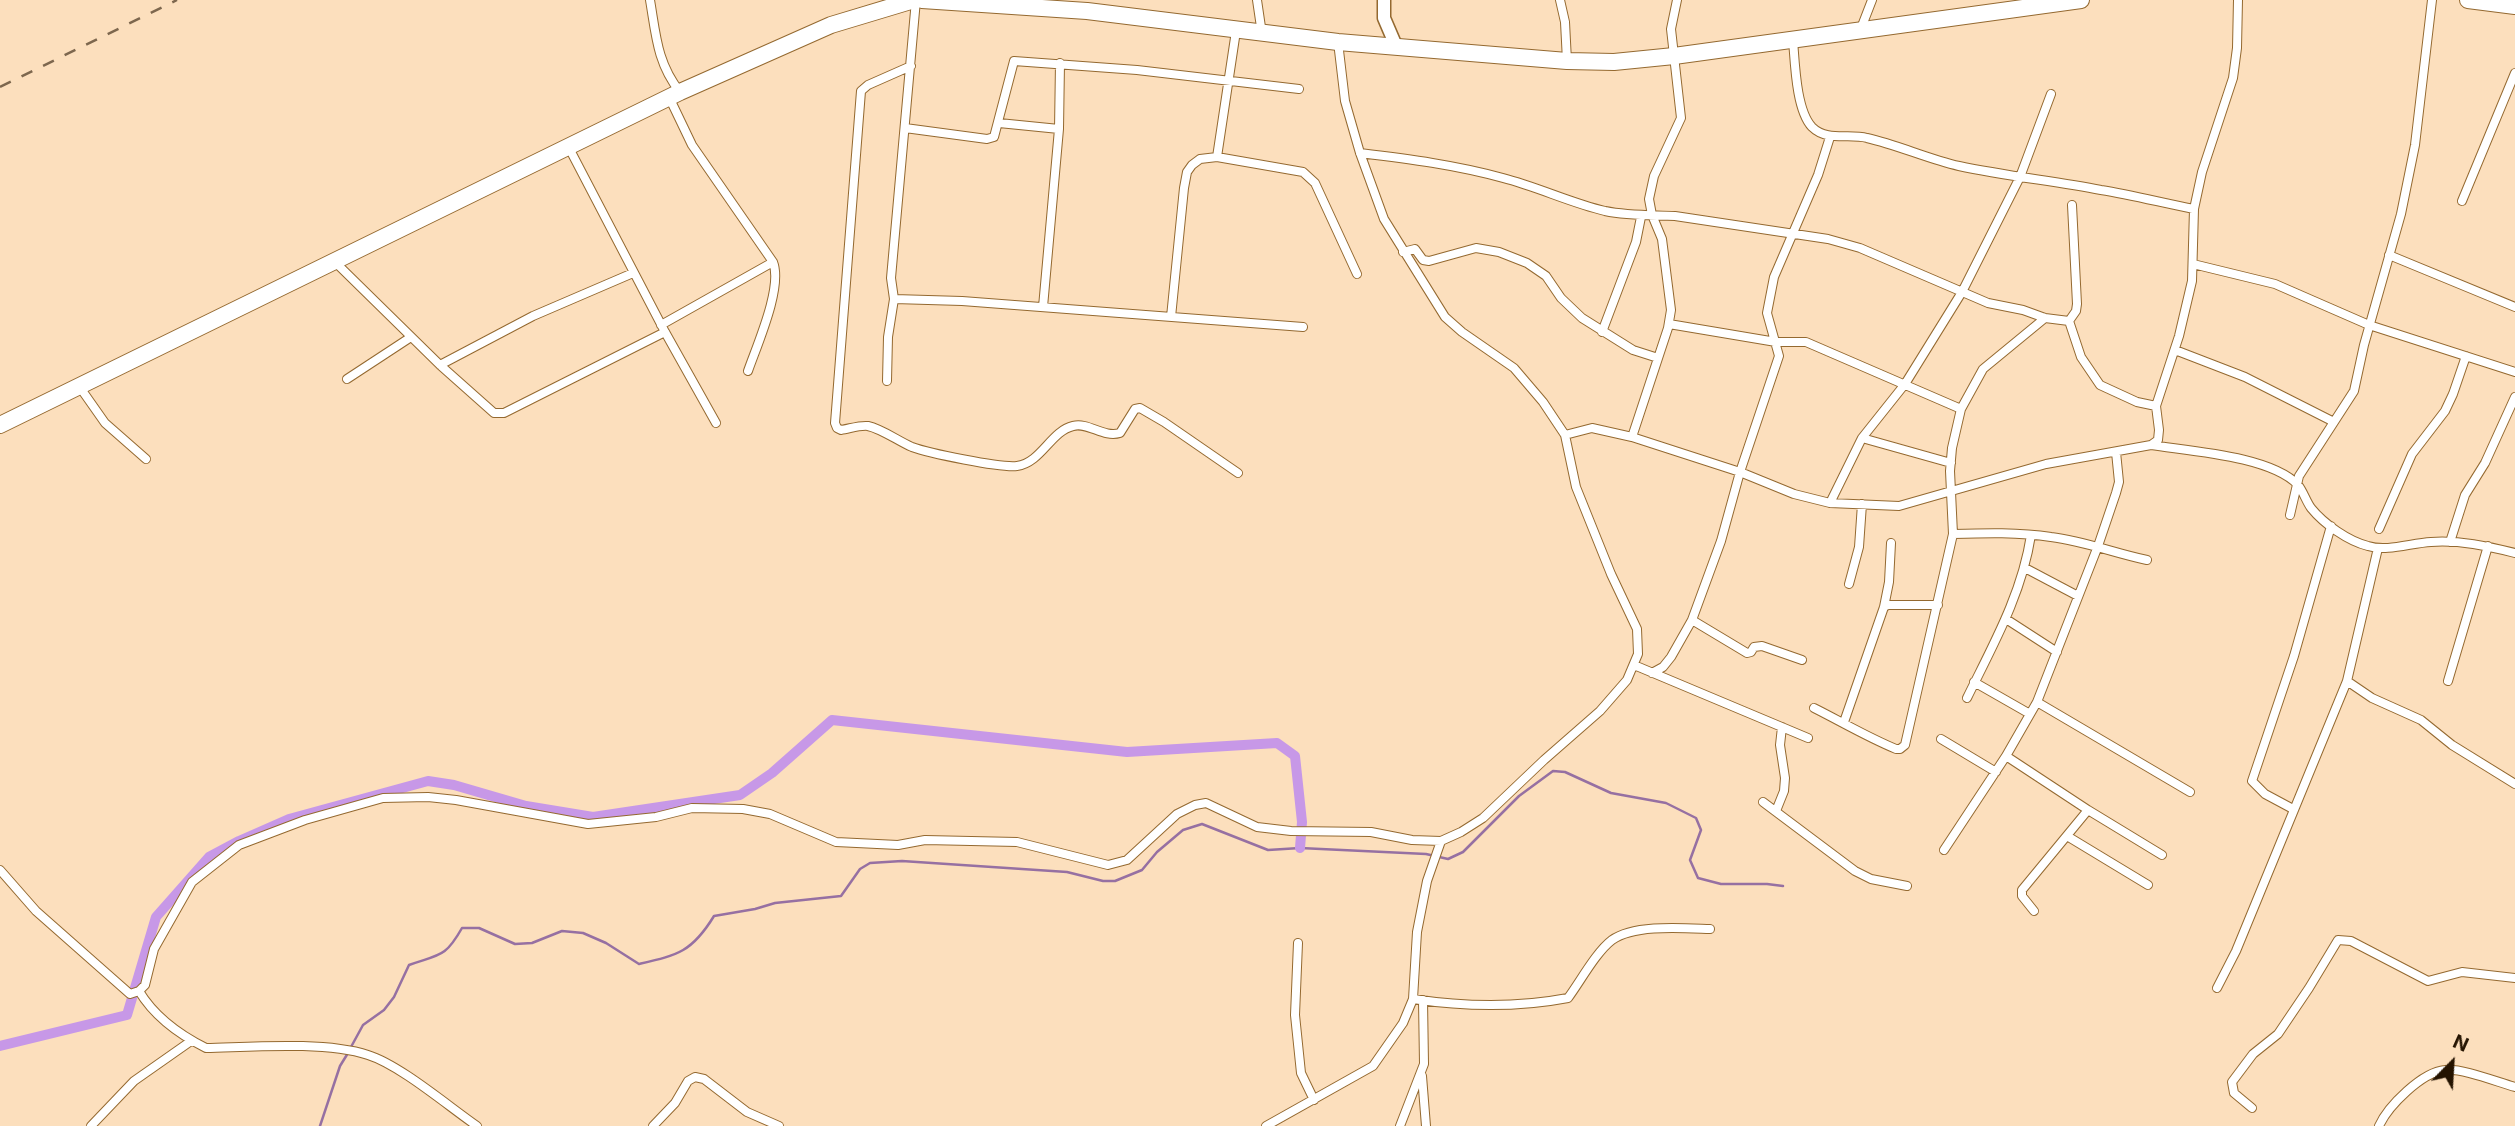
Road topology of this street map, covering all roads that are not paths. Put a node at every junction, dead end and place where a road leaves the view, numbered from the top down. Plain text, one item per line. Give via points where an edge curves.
1 (650, 0) edge
2 (915, 0) edge
3 (922, 0) edge
4 (1257, 0) edge
5 (1384, 0) edge
6 (1560, 0) edge
7 (1677, 0) edge
8 (1872, 0) edge
9 (2081, 0) edge
10 (2238, 0) edge
11 (2432, 0) edge
12 (2468, 0) edge
13 (983, 2) edge
14 (1089, 6) edge
15 (2515, 6) edge
16 (1236, 31) junction
17 (1860, 31) junction
18 (1262, 34) junction
19 (1793, 40) junction
20 (1338, 42) junction
21 (1395, 46) junction
22 (1674, 56) junction
23 (1567, 61) junction
24 (1060, 63) junction
25 (911, 66) junction
26 (2515, 73) edge
27 (1230, 79) junction
28 (1299, 89) dead end
29 (674, 94) junction
30 (2051, 94) dead end
31 (999, 123) junction
32 (905, 128) junction
33 (1059, 129) junction
34 (1830, 137) junction
35 (568, 146) junction
36 (1360, 153) junction
37 (1217, 157) junction
38 (2020, 177) junction
39 (2462, 201) dead end
40 (2072, 205) dead end
41 (2194, 209) junction
42 (1652, 215) junction
43 (1641, 217) junction
44 (1791, 233) junction
45 (1403, 252) junction
46 (2389, 255) junction
47 (334, 261) junction
48 (774, 262) junction
49 (2193, 264) junction
50 (634, 273) junction
51 (1357, 274) dead end
52 (1962, 292) junction
53 (894, 299) junction
54 (1043, 307) junction
55 (2515, 307) edge
56 (1171, 317) junction
57 (2045, 318) junction
58 (2069, 321) junction
59 (1669, 324) junction
60 (2369, 325) junction
61 (1303, 327) dead end
62 (663, 329) junction
63 (1602, 332) junction
64 (411, 337) junction
65 (1776, 342) junction
66 (2175, 350) junction
67 (2466, 356) junction
68 (1658, 358) junction
69 (440, 365) junction
70 (748, 371) dead end
71 (2515, 372) edge
72 (347, 379) dead end
73 (887, 381) dead end
74 (1905, 384) junction
75 (79, 386) junction
76 (2515, 397) edge
77 (2156, 406) junction
78 (1961, 409) junction
79 (2334, 422) junction
80 (716, 423) dead end
81 (0, 425) edge
82 (1565, 435) junction
83 (1632, 437) junction
84 (1862, 438) junction
85 (2151, 445) junction
86 (2116, 452) junction
87 (146, 459) dead end
88 (1951, 463) junction
89 (1740, 472) junction
90 (1238, 473) dead end
91 (2297, 484) junction
92 (1950, 490) junction
93 (1830, 503) junction
94 (1862, 504) junction
95 (2290, 515) dead end
96 (2331, 526) junction
97 (2379, 529) dead end
98 (1953, 534) junction
99 (2031, 535) junction
100 (2450, 542) junction
101 (1891, 543) dead end
102 (2098, 546) junction
103 (2488, 546) junction
104 (2378, 548) junction
105 (2515, 553) edge
106 (2147, 560) dead end
107 (2025, 568) junction
108 (1849, 584) dead end
109 (2078, 596) junction
110 (1938, 605) junction
111 (1884, 607) junction
112 (2006, 619) junction
113 (1692, 620) junction
114 (2057, 652) junction
115 (1802, 660) dead end
116 (1634, 665) junction
117 (1652, 673) junction
118 (2347, 681) junction
119 (2448, 681) dead end
120 (1974, 682) junction
121 (1966, 698) dead end
122 (2036, 702) junction
123 (1814, 708) dead end
124 (2030, 715) junction
125 (1844, 722) junction
126 (1782, 727) junction
127 (1808, 738) dead end
128 (1941, 739) dead end
129 (2006, 756) junction
130 (1996, 772) junction
131 (2515, 784) edge
132 (2190, 792) dead end
133 (1763, 802) dead end
134 (2293, 809) junction
135 (2088, 810) junction
136 (1776, 811) junction
137 (2067, 836) junction
138 (1441, 841) junction
139 (1944, 850) dead end
140 (2162, 855) dead end
141 (0, 870) edge
142 (2148, 885) dead end
143 (1907, 886) dead end
144 (2034, 911) dead end
145 (1710, 929) dead end
146 (1298, 943) dead end
147 (2515, 978) edge
148 (2217, 988) dead end
149 (135, 992) junction
150 (1413, 999) junction
151 (1423, 1000) junction
152 (191, 1041) junction
153 (1421, 1073) junction
154 (2515, 1087) edge
155 (1314, 1100) junction
156 (2252, 1108) dead end
157 (92, 1126) edge
158 (477, 1126) edge
159 (653, 1126) edge
160 (779, 1126) edge
161 (1266, 1126) edge
162 (1400, 1126) edge
163 (1426, 1126) edge
164 (2379, 1126) edge

1 - 29 street via 661,62
2 - 25 street
2 - 29 highway via 831,25
3 - 13 highway
4 - 18 street
5 - 21 street via 1384,19
6 - 23 street
7 - 22 street via 1671,29
8 - 17 street
9 - 17 highway
10 - 41 street via 2232,78
11 - 46 street via 2415,145
12 - 15 highway
13 - 14 highway
14 - 16 highway
16 - 18 highway
16 - 27 street
17 - 19 highway
18 - 20 highway
19 - 22 highway
19 - 34 street via 1804,115 1813,128
20 - 21 highway
20 - 36 street via 1345,101
21 - 23 highway
22 - 23 highway
22 - 42 street via 1681,118 1654,176 1649,199
24 - 27 street
24 - 31 street via 1014,61
24 - 33 street
25 - 32 street
25 - 90 street via 861,92 837,428 869,426 914,448 1018,466 1072,426 1120,433 1140,408
26 - 39 street
27 - 28 street
27 - 37 street
29 - 35 highway
29 - 48 street via 692,145
30 - 38 street
31 - 32 street via 994,137 987,139
31 - 33 street
32 - 53 street via 891,278
33 - 54 street
34 - 38 street via 1868,138 1957,165
34 - 44 street
35 - 47 highway
35 - 50 street
36 - 43 street via 1440,163 1505,178 1605,211
36 - 45 street via 1384,219
37 - 51 street via 1310,177
37 - 56 street via 1200,159 1187,172
38 - 41 street
38 - 52 street
40 - 58 street via 2077,304
41 - 49 street
42 - 43 street
42 - 44 street
42 - 59 street via 1662,239
43 - 63 street
44 - 52 street via 1860,248
44 - 65 street via 1774,277 1767,313
45 - 63 street via 1415,249 1429,261 1476,248 1527,263
45 - 82 street via 1445,317 1514,368
46 - 55 street
46 - 60 street
47 - 64 street
47 - 75 highway
48 - 62 street
48 - 70 street via 775,288
49 - 60 street via 2275,284
49 - 66 street
50 - 62 street
50 - 69 street via 533,316
52 - 57 street
52 - 74 street
53 - 54 street
53 - 73 street
54 - 56 street
56 - 61 street
57 - 58 street
57 - 78 street via 1983,369
58 - 77 street via 2081,357 2100,385
59 - 65 street
59 - 68 street
60 - 67 street
60 - 79 street via 2354,391
62 - 69 street via 504,413 486,408
62 - 80 street
63 - 68 street
64 - 69 street
64 - 72 street
65 - 74 street via 1807,342
65 - 89 street via 1779,356 1774,376
66 - 77 street
66 - 79 street via 2245,377
67 - 71 street
67 - 97 street via 2445,411 2412,454
68 - 83 street
74 - 78 street
74 - 84 street
75 - 81 highway
75 - 87 street via 105,424
76 - 100 street via 2465,495
77 - 85 street via 2158,440
78 - 88 street
79 - 91 street
82 - 83 street via 1592,428
82 - 116 street via 1576,487 1637,629
83 - 89 street
84 - 88 street
84 - 93 street
85 - 86 street
85 - 91 street via 2257,462
86 - 92 street via 2046,464
86 - 102 street via 2119,482
88 - 92 street
89 - 93 street
89 - 113 street
91 - 95 street
91 - 96 street via 2311,508
92 - 94 street via 1899,506
92 - 98 street
93 - 94 street
94 - 108 street
96 - 104 street
96 - 134 street via 2252,781
98 - 99 street
98 - 110 street
99 - 102 street
99 - 107 street
100 - 103 street
100 - 104 street
101 - 111 street
102 - 106 street
102 - 109 street
103 - 105 street
103 - 119 street
104 - 118 street
107 - 109 street
107 - 112 street
109 - 114 street
110 - 111 street
110 - 125 street via 1903,748 1865,736
111 - 125 street
112 - 114 street
112 - 120 street
113 - 115 street via 1747,653 1762,646
113 - 117 street via 1671,657
114 - 122 street
116 - 117 street
116 - 138 street via 1628,680 1600,711 1483,818
117 - 126 street
118 - 131 street via 2421,720
118 - 134 street
120 - 121 street
120 - 124 street
122 - 124 street
122 - 132 street
123 - 125 street
124 - 129 street
126 - 127 street
126 - 136 street via 1785,778
128 - 130 street
129 - 130 street
129 - 135 street
130 - 139 street
133 - 136 street
134 - 148 street
135 - 137 street
135 - 140 street
136 - 143 street via 1855,871
137 - 142 street
137 - 144 street via 2022,890
138 - 149 street via 1371,832 1257,827 1206,803 1177,814 1127,860 1108,865 1017,842 836,842 770,814 743,809 692,808 588,824 456,800 383,798 239,845 192,882 154,949 145,985
138 - 150 street via 1417,932
141 - 149 street via 36,911
145 - 151 street via 1671,927 1612,940 1568,998 1530,1005 1449,1005
146 - 155 street via 1295,1016 1301,1073
147 - 156 street via 2462,972 2428,981 2351,941 2337,940 2278,1034 2253,1054 2232,1082 2234,1093
149 - 152 street
150 - 151 street
150 - 155 street via 1403,1023 1373,1066
151 - 153 street
152 - 157 street via 134,1081
152 - 158 street via 206,1048 334,1049 368,1054 388,1063
153 - 162 street
153 - 163 street
154 - 164 street via 2445,1070 2427,1076 2402,1095
155 - 161 street
159 - 160 street via 695,1077

